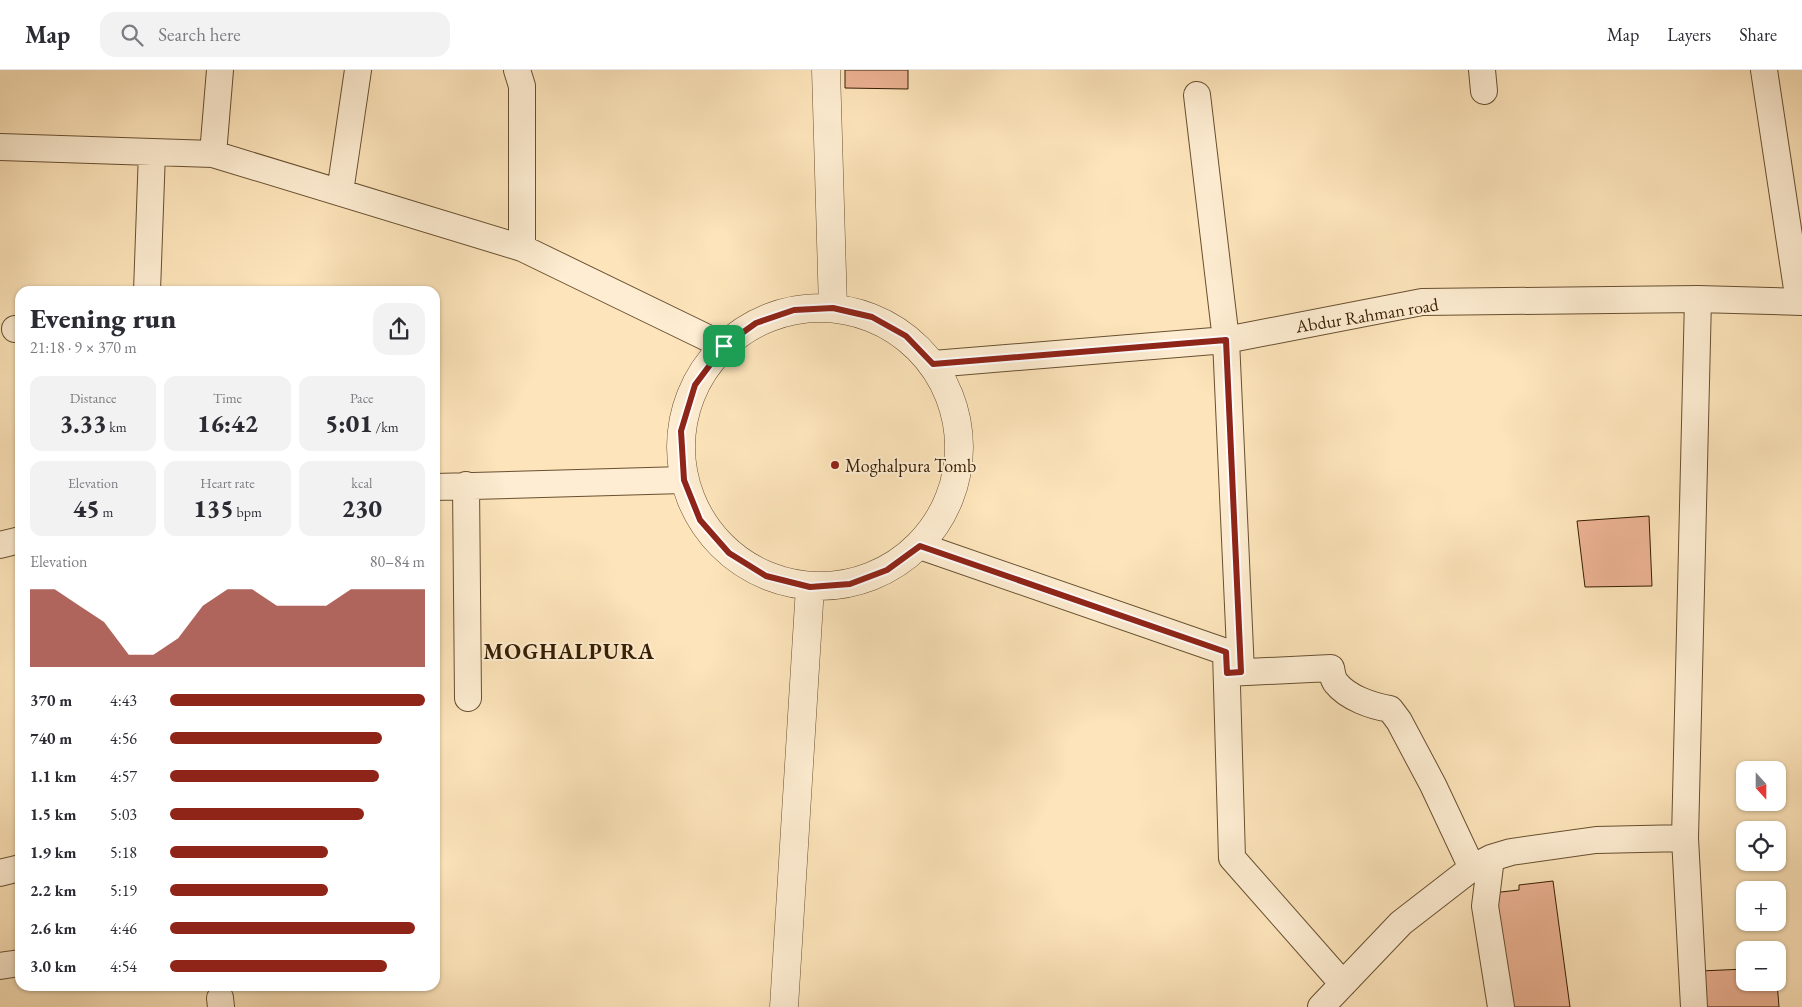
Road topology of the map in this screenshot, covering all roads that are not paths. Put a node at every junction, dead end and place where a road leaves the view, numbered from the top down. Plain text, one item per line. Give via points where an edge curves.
1 (220, 70) edge
2 (358, 70) edge
3 (517, 70) edge
4 (826, 70) edge
5 (1764, 70) edge
6 (1197, 95) dead end
7 (0, 146) edge
8 (152, 152) junction
9 (213, 154) junction
10 (340, 192) junction
11 (522, 248) junction
12 (147, 286) edge
13 (1698, 299) junction
14 (1800, 302) edge
15 (833, 308) junction
16 (1226, 340) junction
17 (724, 346) junction
18 (933, 364) junction
19 (684, 480) junction
20 (466, 485) junction
21 (440, 487) edge
22 (15, 541) edge
23 (0, 545) edge
24 (920, 546) junction
25 (810, 587) junction
26 (1234, 673) junction
27 (468, 698) dead end
28 (1685, 838) junction
29 (1482, 863) junction
30 (15, 869) edge
31 (0, 873) edge
32 (15, 964) edge
33 (0, 966) edge
34 (1343, 984) junction
35 (784, 1007) edge
36 (1320, 1007) edge
37 (1501, 1007) edge
38 (1694, 1007) edge

1 - 9 street
2 - 10 street
3 - 11 street via 522,86
4 - 15 street
5 - 14 street
6 - 16 street
7 - 8 street
8 - 9 street
8 - 12 street
9 - 10 street
10 - 11 street
11 - 17 street
13 - 14 street, Abdur Rahman road
13 - 16 street, Abdur Rahman road via 1422,302
13 - 28 street
15 - 17 street via 794,310 756,323
15 - 18 street via 872,317 906,336
16 - 18 street, Abdur Rahman road
16 - 26 street
17 - 19 street via 695,385 681,431
18 - 24 street via 952,399 960,438 957,477 943,514
19 - 20 street
19 - 25 street via 700,520 729,553 766,576
20 - 21 street
20 - 27 street
22 - 23 street
24 - 25 street via 887,570 850,584
24 - 26 street via 1226,652
25 - 35 street
26 - 29 street via 1331,668 1336,683 1352,696 1376,707 1390,709
26 - 34 street via 1232,858
28 - 29 street via 1596,840 1511,852
28 - 38 street
29 - 34 street via 1400,923
29 - 37 street via 1485,906
30 - 31 street
32 - 33 street
34 - 36 street

